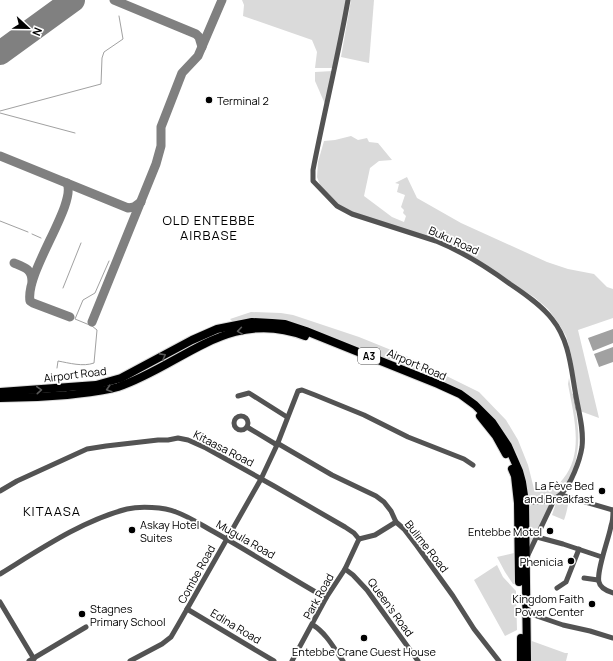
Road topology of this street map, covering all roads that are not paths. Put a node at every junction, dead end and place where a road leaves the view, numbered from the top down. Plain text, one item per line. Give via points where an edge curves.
1 (348, 0) edge
2 (0, 392) edge
3 (238, 396) dead end
4 (0, 398) edge
5 (287, 417) junction
6 (247, 427) dead end
7 (277, 444) junction
8 (473, 465) dead end
9 (261, 479) junction
10 (0, 491) edge
11 (561, 495) junction
12 (555, 498) junction
13 (522, 502) junction
14 (613, 510) edge
15 (396, 522) junction
16 (537, 537) junction
17 (227, 539) junction
18 (358, 539) junction
19 (579, 549) junction
20 (602, 557) junction
21 (522, 564) junction
22 (344, 569) junction
23 (0, 574) edge
24 (584, 578) dead end
25 (598, 580) junction
26 (557, 588) dead end
27 (613, 593) edge
28 (326, 598) junction
29 (0, 602) edge
30 (187, 609) junction
31 (526, 612) junction
32 (313, 625) junction
33 (86, 628) dead end
34 (613, 638) edge
35 (524, 657) edge
36 (32, 660) edge
37 (130, 661) edge
38 (274, 661) edge
39 (292, 661) edge
40 (343, 661) edge
41 (418, 661) edge
42 (499, 661) edge

1 - 11 street, Buku Road via 314,165 313,181 337,206 352,214 436,241 482,264 523,293 552,319 562,334 568,352 582,434 582,449 576,469
2 -> 13 highway, Airport Road / A3 via 102,383 121,378 216,329 252,322 285,324 438,384 460,394 475,405 492,422 508,446 519,471
3 - 5 street via 249,393
13 -> 4 highway, Airport Road / A3 via 503,447 473,409 448,393 288,331 256,329 228,333 128,382 97,392
5 - 7 street, Combe Road
5 - 8 street, Combe Road via 298,391 302,390 364,415
6 - 7 street, Bulime Road
7 - 9 street, Combe Road
7 - 15 street, Bulime Road via 380,499 391,511
9 - 10 street, Kitaasa Road via 206,448 178,438 88,449
9 - 17 street, Combe Road
9 - 18 street, Kitaasa Road via 345,527
11 - 12 street
11 - 14 street
12 - 13 street
12 - 16 street
13 - 21 highway, Airport Road / A3
14 - 20 street via 612,525
15 - 18 street via 375,535
15 - 42 street, Bulime Road via 417,546
16 - 19 street
16 - 21 street
17 - 23 street, Mugula Road via 175,511 157,508 128,509 98,519
17 - 28 street, Mugula Road
17 - 30 street, Combe Road
18 - 22 street, Park Road
19 - 20 street
19 - 26 street via 566,582
20 - 25 street
21 - 31 highway, Airport Road / A3
21 - 35 highway, Airport Road / A3
22 - 28 street, Park Road
22 - 41 street, Queen's Road via 367,590
24 - 25 street
25 - 27 street via 604,589
28 - 32 street, Park Road
29 - 36 street
30 - 37 street, Combe Road via 171,637
30 - 38 street, Edina Road
31 - 34 street
31 - 35 highway, Airport Road / A3
32 - 39 street, Park Road
32 - 40 street via 326,637
33 - 36 street

